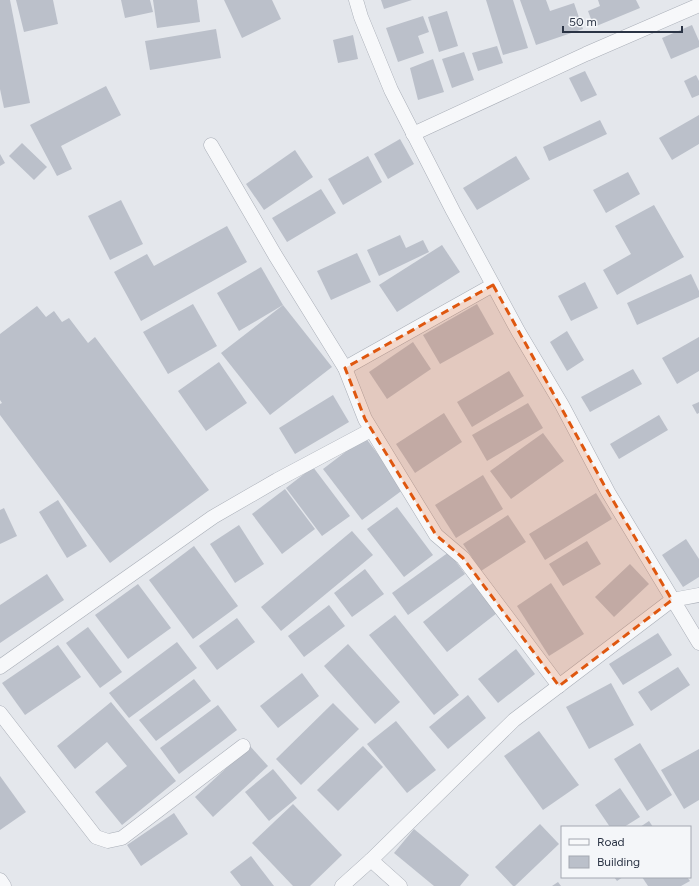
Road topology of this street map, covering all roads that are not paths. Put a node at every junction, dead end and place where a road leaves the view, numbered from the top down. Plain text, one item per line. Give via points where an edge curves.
1 (356, 0) edge
2 (699, 5) edge
3 (413, 134) junction
4 (212, 145) dead end
5 (493, 285) junction
6 (345, 368) junction
7 (371, 430) junction
8 (699, 595) edge
9 (672, 600) junction
10 (699, 643) edge
11 (0, 667) edge
12 (559, 686) junction
13 (0, 713) edge
14 (243, 746) dead end
15 (371, 860) junction
16 (0, 880) edge
17 (4, 886) edge
18 (342, 886) edge
19 (400, 886) edge

1 - 3 street via 390,90
2 - 3 street
3 - 5 street
4 - 6 street via 275,255
5 - 6 street
5 - 9 street via 562,405 608,492
6 - 7 street
7 - 11 street via 213,517
7 - 12 street via 436,535 463,558
8 - 9 street
9 - 10 street
9 - 12 street
12 - 15 street via 514,720
13 - 14 street via 96,837 108,841 122,838
15 - 18 street
15 - 19 street
16 - 17 street

